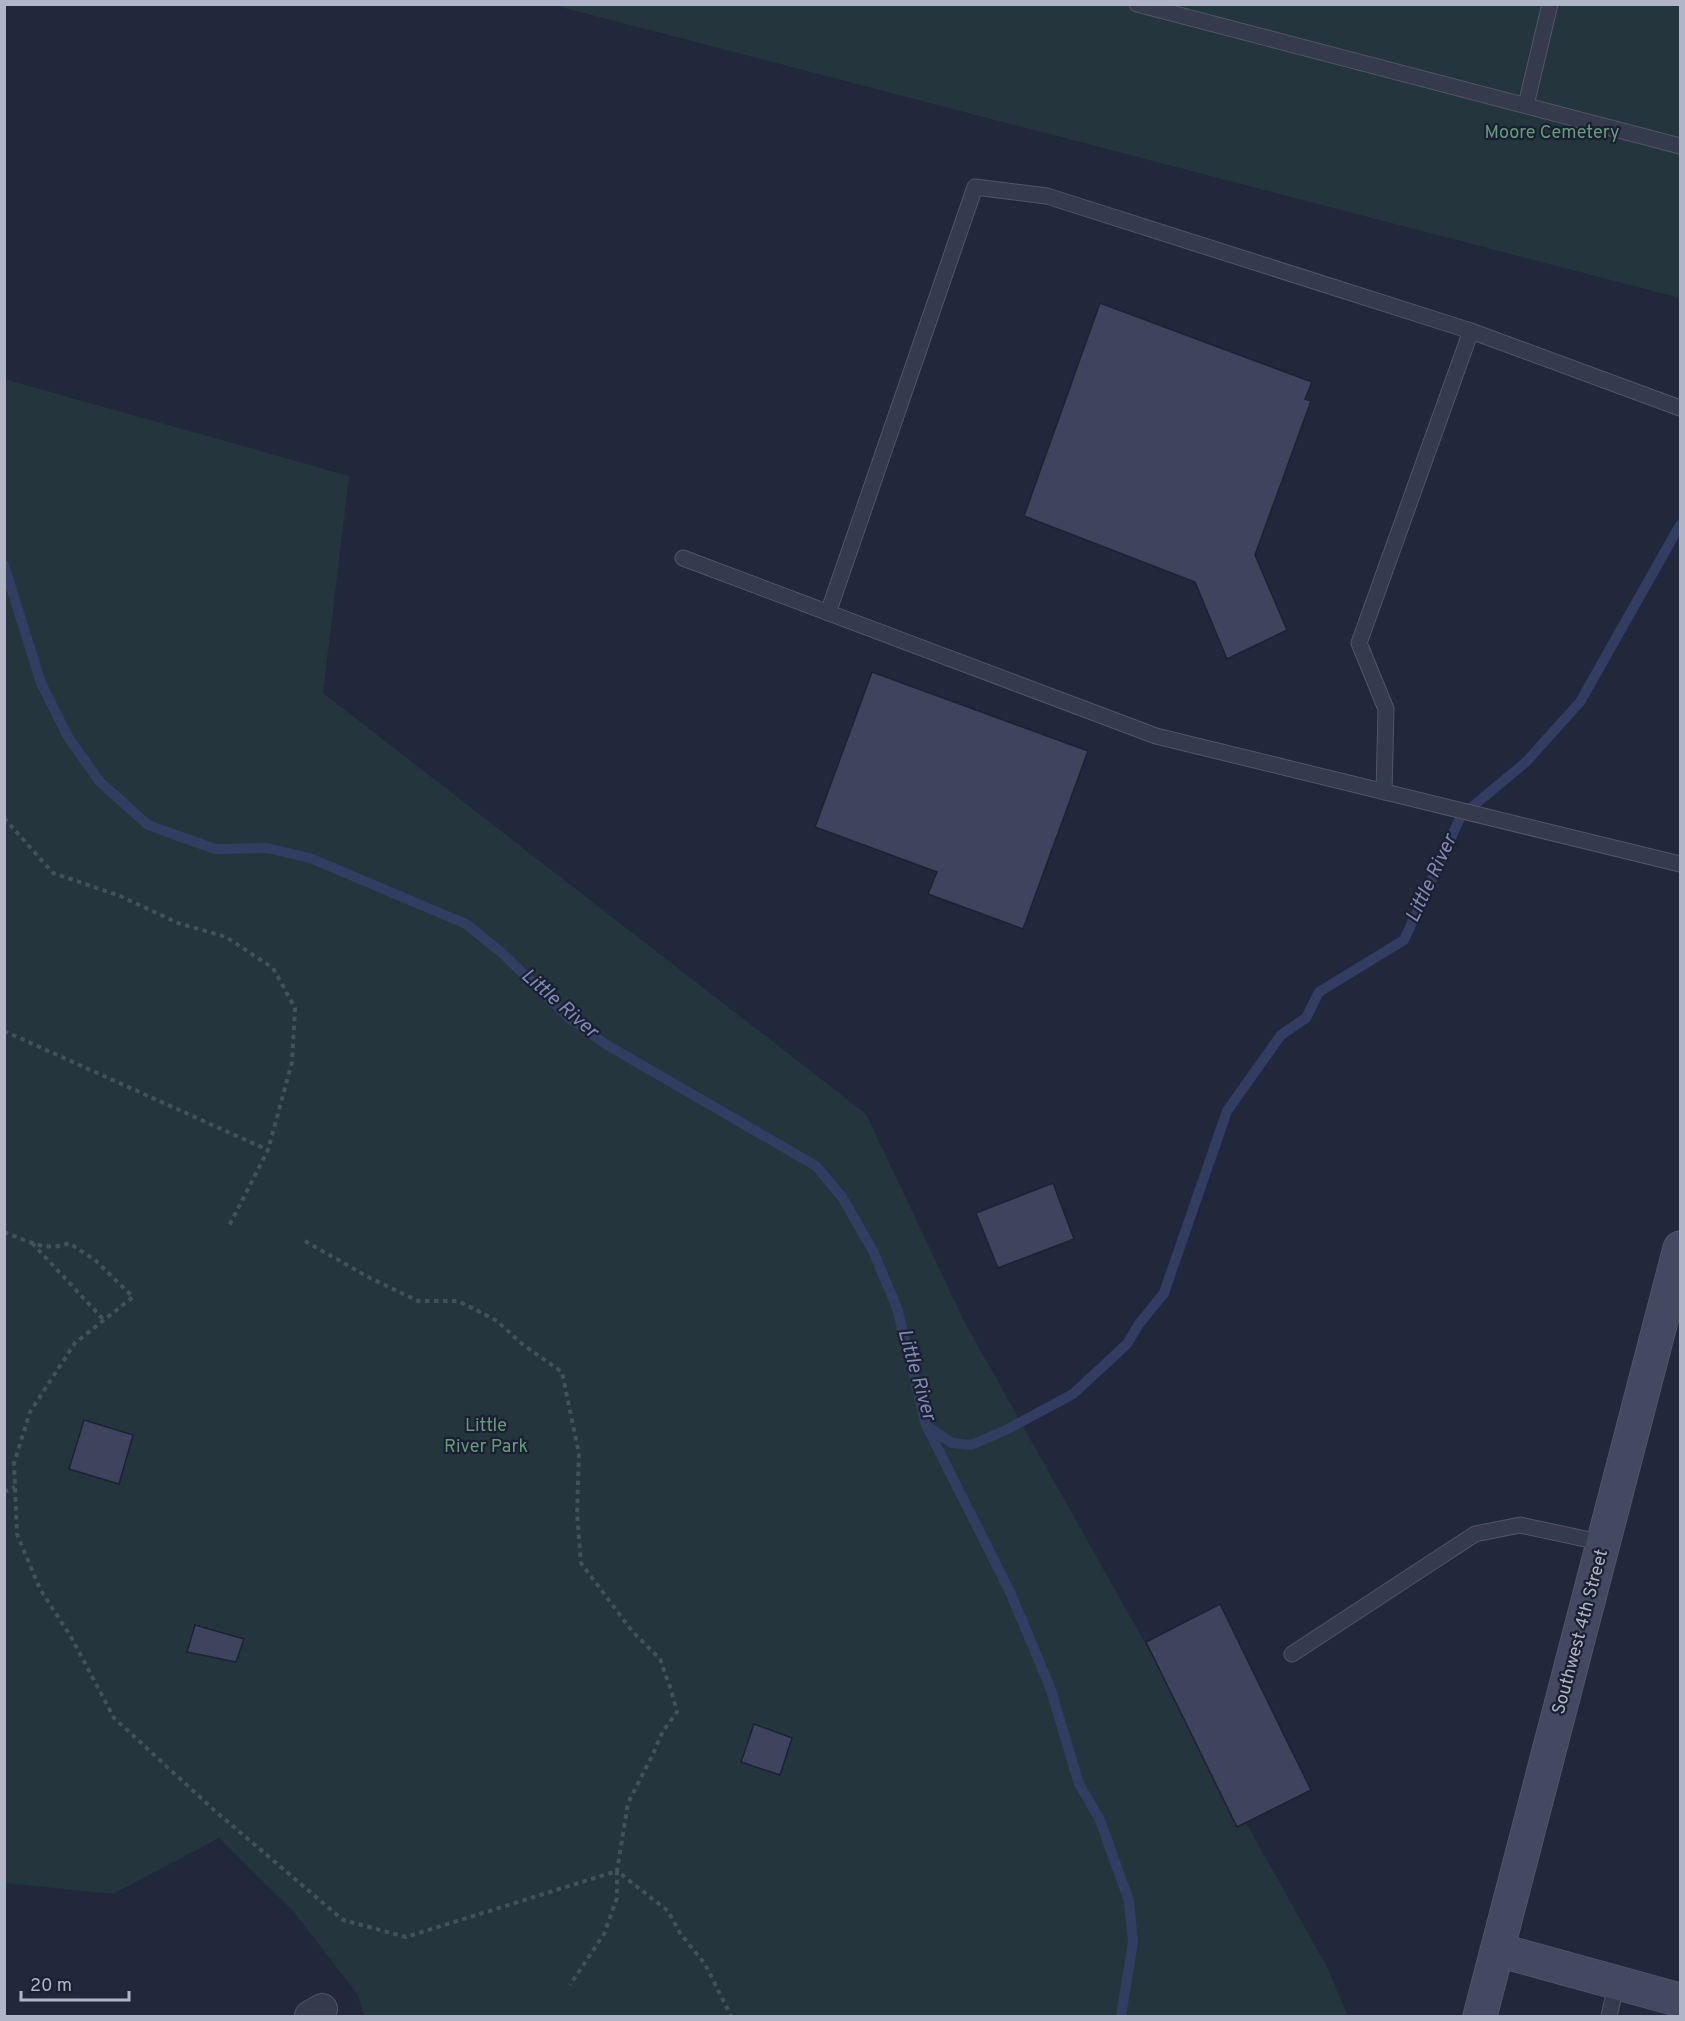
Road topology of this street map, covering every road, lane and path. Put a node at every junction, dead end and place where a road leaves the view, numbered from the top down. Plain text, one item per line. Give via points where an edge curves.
1 (1137, 4) edge
2 (1550, 4) edge
3 (1526, 105) junction
4 (1680, 146) edge
5 (1471, 331) junction
6 (1680, 408) edge
7 (683, 558) dead end
8 (828, 613) junction
9 (1384, 792) junction
10 (4, 818) edge
11 (1680, 864) edge
12 (4, 1031) edge
13 (268, 1150) junction
14 (229, 1226) dead end
15 (4, 1232) edge
16 (305, 1241) dead end
17 (31, 1243) junction
18 (1680, 1248) edge
19 (104, 1320) junction
20 (15, 1487) junction
21 (4, 1492) edge
22 (1604, 1543) junction
23 (1292, 1654) dead end
24 (617, 1871) junction
25 (1498, 1950) junction
26 (1617, 1982) junction
27 (570, 1985) dead end
28 (1680, 2000) edge
29 (731, 2016) edge
30 (1480, 2016) edge
31 (1609, 2016) edge

1 - 3 lane
2 - 3 lane
3 - 4 lane
5 - 6 lane
5 - 8 lane via 1047,196 975,187
5 - 9 lane via 1359,643 1386,709
7 - 8 lane
8 - 9 lane via 1156,736
9 - 11 lane
10 - 13 path via 53,873 226,937 273,968 295,1008 292,1062
12 - 13 path
13 - 14 path
15 - 17 path
16 - 24 path via 418,1301 458,1301 497,1322 562,1372 579,1454 577,1514 581,1563 632,1631 660,1659 676,1712 628,1803
17 - 19 path
17 - 19 path via 58,1248 69,1243 95,1260 133,1297
18 - 22 main road, Southwest 4th Street
19 - 20 path via 75,1343 30,1412 14,1463
20 - 21 path
20 - 24 path via 17,1534 40,1589 114,1718 343,1920 406,1937
22 - 23 lane via 1520,1525 1475,1534
22 - 25 main road, Southwest 4th Street
24 - 27 path via 617,1898 604,1934
24 - 29 path via 668,1911 705,1964
25 - 26 main road
25 - 30 main road, Southwest 4th Street
26 - 28 main road
26 - 31 lane

